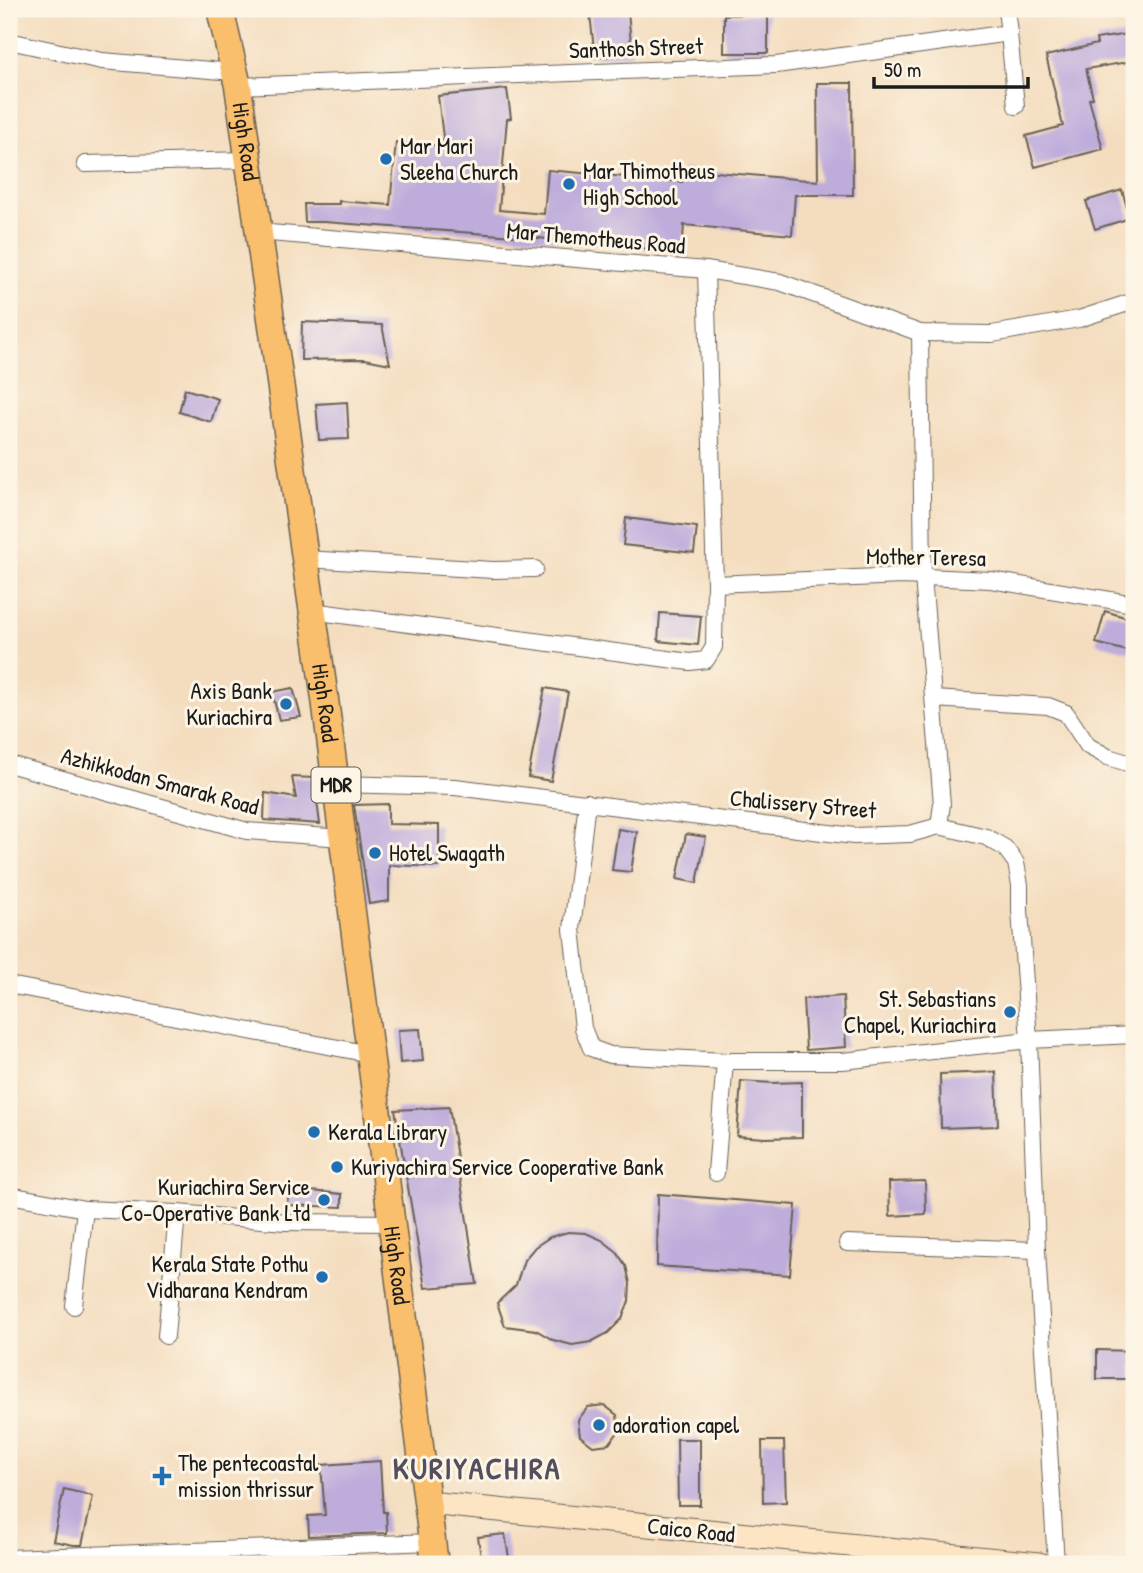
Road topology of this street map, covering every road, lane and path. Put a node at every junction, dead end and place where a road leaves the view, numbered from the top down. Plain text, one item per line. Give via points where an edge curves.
1 (220, 9) edge
2 (1006, 9) edge
3 (1009, 33) junction
4 (9, 41) edge
5 (236, 79) junction
6 (1016, 106) dead end
7 (248, 160) junction
8 (85, 163) dead end
9 (258, 232) junction
10 (706, 270) junction
11 (1134, 301) edge
12 (920, 333) junction
13 (305, 559) junction
14 (535, 569) dead end
15 (923, 577) junction
16 (715, 584) junction
17 (1134, 604) edge
18 (312, 611) junction
19 (934, 699) junction
20 (9, 764) edge
21 (1134, 765) edge
22 (336, 784) junction
23 (587, 802) junction
24 (939, 827) junction
25 (342, 838) junction
26 (9, 985) edge
27 (1134, 1035) edge
28 (1029, 1040) junction
29 (370, 1054) junction
30 (725, 1060) junction
31 (716, 1173) dead end
32 (9, 1195) edge
33 (85, 1209) junction
34 (177, 1213) junction
35 (392, 1223) junction
36 (847, 1242) dead end
37 (1037, 1250) junction
38 (75, 1306) dead end
39 (166, 1336) dead end
40 (9, 1489) edge
41 (9, 1501) edge
42 (428, 1503) junction
43 (434, 1553) edge
44 (183, 1558) edge
45 (9, 1559) edge
46 (1038, 1564) edge
47 (1056, 1564) edge

1 - 5 main road, High Road / MDR
2 - 3 street
3 - 5 street, Santhosh Street via 776,65
3 - 6 street
4 - 5 street, Santhosh Street via 102,61
5 - 7 main road, High Road / MDR
7 - 8 street
7 - 9 main road, High Road / MDR
9 - 10 street, Mar Themotheus Road
9 - 13 main road, High Road / MDR
10 - 12 street, Mar Themotheus Road via 780,282
10 - 16 street
11 - 12 street, Mar Themotheus Road via 1079,319 992,334
12 - 15 street
13 - 14 street
13 - 18 main road, High Road / MDR
15 - 16 street, Mother Teresa
15 - 17 street, Mother Teresa via 991,580
15 - 19 street
16 - 18 street via 714,647 706,660 690,662
18 - 22 main road, High Road / MDR
19 - 21 street via 1048,706 1066,713 1088,746
19 - 24 street via 942,804
20 - 25 street, Azhikkodan Smarak Road via 247,831
22 - 23 street, Chalissery Street via 454,787
22 - 25 main road, High Road / MDR
23 - 24 street, Chalissery Street via 853,836 910,834
23 - 30 street via 572,929 583,1028 591,1048 610,1055
24 - 28 street via 986,837 1005,848 1016,863
25 - 29 main road, High Road / MDR
26 - 29 street
27 - 28 street
28 - 30 street via 843,1061
28 - 37 street
29 - 35 main road, High Road / MDR
30 - 31 street
32 - 33 street
33 - 34 street
33 - 38 street
34 - 35 street via 285,1222
34 - 39 street
35 - 42 main road, High Road / MDR
36 - 37 street
37 - 47 street
40 - 41 street
42 - 43 main road, High Road / MDR
42 - 46 street, Caico Road
43 - 44 street
44 - 45 street

